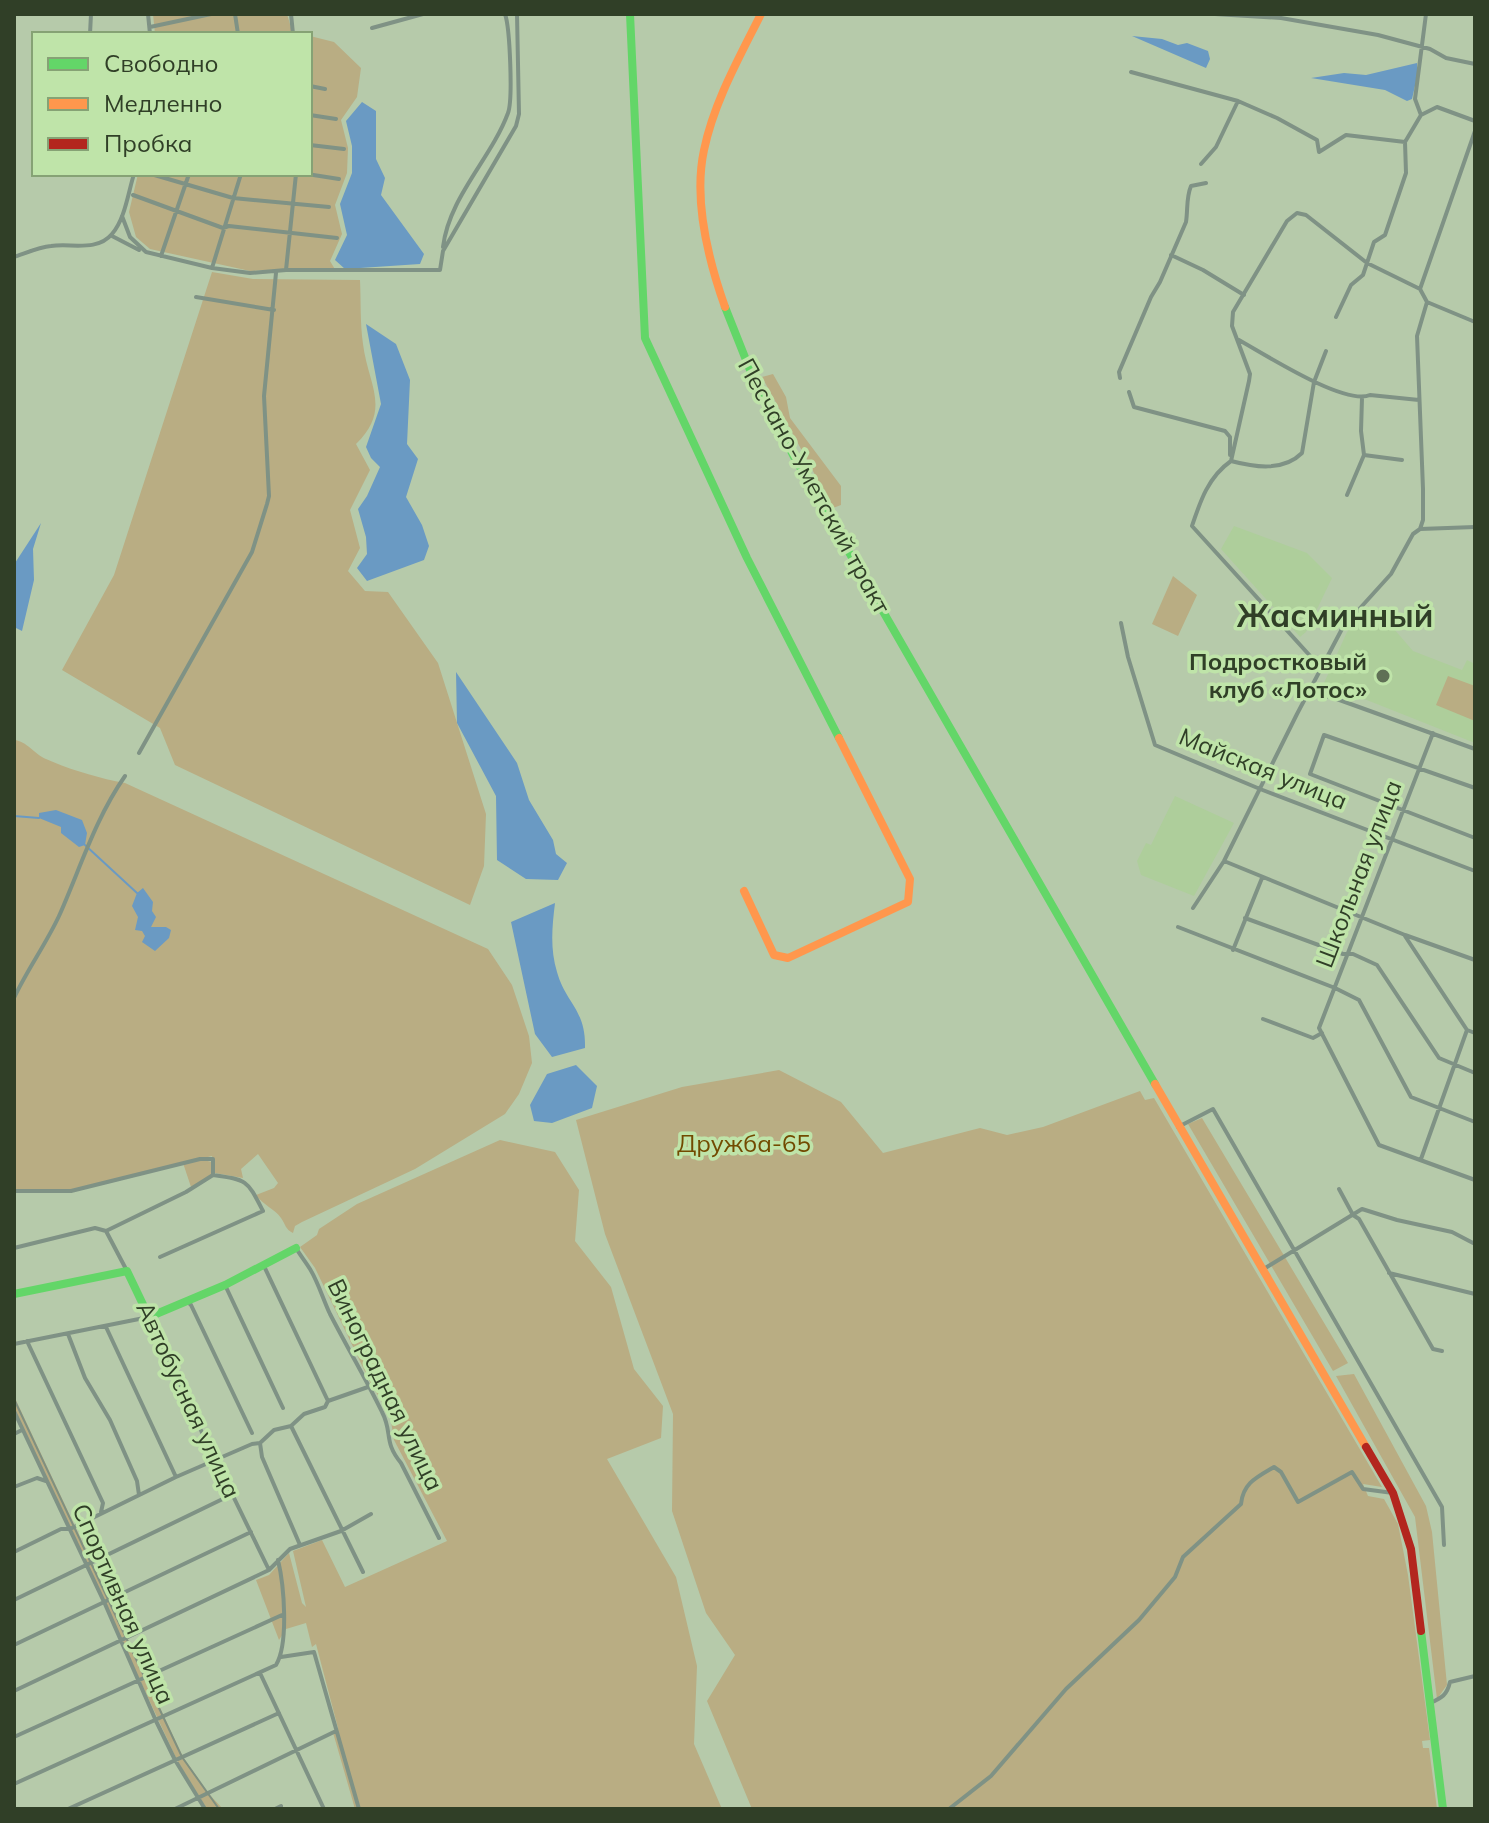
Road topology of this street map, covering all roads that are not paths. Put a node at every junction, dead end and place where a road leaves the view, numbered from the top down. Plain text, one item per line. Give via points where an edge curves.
1 (148, 14) edge
2 (211, 14) edge
3 (423, 14) edge
4 (517, 14) edge
5 (630, 14) edge
6 (761, 14) edge
7 (1215, 14) edge
8 (1426, 14) edge
9 (507, 16) edge
10 (150, 27) junction
11 (372, 28) dead end
12 (150, 32) edge
13 (1422, 46) junction
14 (1475, 64) edge
15 (1131, 72) dead end
16 (312, 86) edge
17 (325, 89) dead end
18 (1238, 101) junction
19 (312, 115) edge
20 (1421, 115) junction
21 (336, 119) dead end
22 (1475, 121) edge
23 (1475, 131) edge
24 (1405, 142) junction
25 (312, 145) edge
26 (344, 149) dead end
27 (1201, 164) dead end
28 (312, 175) edge
29 (133, 176) edge
30 (158, 176) edge
31 (188, 176) edge
32 (240, 176) edge
33 (296, 176) edge
34 (339, 179) dead end
35 (1206, 183) dead end
36 (185, 184) junction
37 (133, 195) dead end
38 (233, 198) junction
39 (294, 202) junction
40 (329, 207) dead end
41 (174, 212) junction
42 (122, 216) junction
43 (223, 228) junction
44 (289, 232) junction
45 (111, 236) junction
46 (337, 238) dead end
47 (443, 251) junction
48 (146, 252) junction
49 (1171, 255) junction
50 (161, 256) junction
51 (14, 257) edge
52 (1367, 263) junction
53 (212, 268) junction
54 (286, 270) junction
55 (276, 272) junction
56 (1420, 289) junction
57 (1244, 295) junction
58 (196, 297) dead end
59 (1427, 302) junction
60 (274, 310) junction
61 (1336, 317) dead end
62 (1475, 322) edge
63 (1237, 339) junction
64 (1326, 351) dead end
65 (1120, 378) dead end
66 (1314, 382) junction
67 (1129, 392) dead end
68 (1362, 398) junction
69 (1419, 400) junction
70 (1364, 455) junction
71 (1402, 460) dead end
72 (1231, 461) junction
73 (1347, 495) dead end
74 (1475, 527) edge
75 (1420, 529) junction
76 (1121, 623) dead end
77 (1322, 669) junction
78 (1310, 693) junction
79 (1433, 733) junction
80 (1475, 749) edge
81 (139, 753) dead end
82 (1419, 768) junction
83 (125, 776) dead end
84 (1475, 788) edge
85 (1260, 789) junction
86 (1403, 811) junction
87 (1475, 838) edge
88 (1392, 840) junction
89 (1224, 861) junction
90 (1475, 871) edge
91 (1262, 878) junction
92 (744, 891) dead end
93 (1193, 908) dead end
94 (1245, 918) junction
95 (1363, 918) junction
96 (1178, 927) dead end
97 (1405, 935) junction
98 (1233, 950) junction
99 (1349, 954) junction
100 (1475, 960) edge
101 (1335, 988) junction
102 (14, 998) edge
103 (1263, 1019) dead end
104 (1467, 1030) junction
105 (1321, 1031) junction
106 (1475, 1033) edge
107 (1455, 1065) junction
108 (1475, 1073) edge
109 (1438, 1108) junction
110 (1475, 1122) edge
111 (1178, 1127) junction
112 (1421, 1159) junction
113 (213, 1175) junction
114 (1475, 1180) edge
115 (1339, 1189) dead end
116 (14, 1191) edge
117 (1353, 1215) junction
118 (106, 1231) junction
119 (1475, 1244) edge
120 (14, 1248) edge
121 (296, 1248) joint
122 (1295, 1249) junction
123 (160, 1257) dead end
124 (263, 1264) junction
125 (1262, 1270) junction
126 (127, 1271) junction
127 (1389, 1273) junction
128 (225, 1285) junction
129 (14, 1294) edge
130 (1475, 1294) edge
131 (186, 1300) junction
132 (149, 1317) junction
133 (106, 1326) junction
134 (68, 1334) junction
135 (27, 1341) junction
136 (14, 1344) edge
137 (1442, 1351) dead end
138 (368, 1387) junction
139 (328, 1401) junction
140 (283, 1408) dead end
141 (14, 1411) edge
142 (291, 1426) junction
143 (22, 1430) junction
144 (252, 1433) dead end
145 (14, 1434) edge
146 (260, 1443) junction
147 (213, 1461) junction
148 (176, 1477) junction
149 (47, 1483) junction
150 (14, 1487) edge
151 (1393, 1493) junction
152 (233, 1494) junction
153 (139, 1495) junction
154 (101, 1512) junction
155 (371, 1514) dead end
156 (70, 1529) junction
157 (341, 1531) junction
158 (251, 1532) junction
159 (439, 1538) dead end
160 (300, 1545) junction
161 (1444, 1545) dead end
162 (14, 1552) edge
163 (278, 1560) junction
164 (87, 1567) junction
165 (269, 1570) junction
166 (363, 1572) dead end
167 (14, 1600) edge
168 (105, 1604) junction
169 (282, 1615) junction
170 (121, 1641) junction
171 (14, 1645) edge
172 (281, 1657) junction
173 (260, 1673) junction
174 (1475, 1676) edge
175 (138, 1679) junction
176 (14, 1691) edge
177 (1430, 1703) junction
178 (279, 1713) junction
179 (156, 1721) junction
180 (336, 1731) junction
181 (14, 1737) edge
182 (296, 1751) junction
183 (175, 1760) junction
184 (14, 1784) edge
185 (199, 1799) junction
186 (281, 1806) dead end
187 (68, 1809) edge
188 (175, 1809) edge
189 (205, 1809) edge
190 (275, 1809) edge
191 (324, 1809) edge
192 (359, 1809) edge
193 (949, 1809) edge
194 (1443, 1809) edge

1 - 10 street
2 - 10 street
3 - 11 street
4 - 47 street via 516,126
5 - 92 main road via 645,338 747,558 910,879 908,902 788,958 774,955
6 - 111 main road, Песчано-Уметский тракт via 704,141 700,199 729,323 746,368
7 - 13 street via 1281,18
8 - 13 street
9 - 47 street via 508,113 449,223
10 - 12 street
13 - 14 street
13 - 20 street via 1415,99
15 - 18 street
16 - 17 street
18 - 24 street via 1317,140 1319,152 1346,135
18 - 27 street via 1216,147
19 - 21 street
20 - 22 street via 1437,107
20 - 24 street
23 - 56 street
24 - 52 street via 1406,173 1385,235 1374,242
25 - 26 street
28 - 34 street
29 - 42 street
30 - 36 street
31 - 36 street
32 - 38 street
33 - 39 street
35 - 49 street via 1191,186 1186,222
36 - 38 street
36 - 41 street
37 - 41 street
38 - 39 street
38 - 43 street
39 - 40 street
39 - 44 street
41 - 43 street
41 - 50 street
42 - 45 street
42 - 48 street via 130,237
43 - 44 street
43 - 53 street
44 - 46 street
44 - 54 street
45 - 48 street
45 - 51 street via 100,243 49,246
47 - 54 street via 440,270
48 - 50 street
49 - 57 street
49 - 65 street
50 - 53 street
52 - 56 street
52 - 57 street via 1297,213 1287,221
52 - 61 street
53 - 55 street
54 - 55 street
55 - 60 street
56 - 59 street
57 - 63 street via 1233,312
58 - 60 street
59 - 62 street
59 - 69 street via 1417,336
60 - 81 street via 264,396 269,496 252,552
63 - 66 street
63 - 72 street via 1250,374
64 - 66 street
66 - 68 street
66 - 72 street via 1302,453 1294,461 1252,467
67 - 72 street via 1134,407 1225,431
68 - 69 street
68 - 70 street
69 - 75 street
70 - 71 street
70 - 73 street
72 - 77 street via 1203,494 1192,526
74 - 75 street
75 - 77 street via 1391,574 1343,627
76 - 85 street, Майская улица via 1155,745
77 - 78 street
78 - 79 street
78 - 85 street
79 - 80 street
79 - 82 street, Школьная улица
82 - 84 street
82 - 86 street, Школьная улица
82 - 86 street via 1324,735 1310,774
83 - 102 street
85 - 88 street, Майская улица
85 - 89 street
86 - 87 street
86 - 88 street, Школьная улица
88 - 90 street, Майская улица
88 - 95 street, Школьная улица
89 - 91 street
89 - 93 street
91 - 94 street
91 - 95 street
94 - 98 street
94 - 99 street
95 - 97 street
95 - 99 street, Школьная улица
96 - 98 street
97 - 100 street
97 - 104 street
98 - 101 street
99 - 101 street, Школьная улица
99 - 107 street via 1377,965 1439,1058
101 - 105 street, Школьная улица
101 - 109 street via 1359,1000 1411,1097
103 - 105 street via 1313,1038
104 - 106 street
104 - 107 street
105 - 112 street via 1379,1145
107 - 108 street
107 - 109 street
109 - 110 street
109 - 112 street
111 - 122 street via 1213,1109
111 - 125 main road, Песчано-Уметский тракт
112 - 114 street
113 - 116 street via 213,1159 200,1159 71,1191
113 - 118 street
113 - 123 street via 242,1179 263,1211
115 - 117 street
117 - 119 street via 1362,1209 1452,1232
117 - 122 street
117 - 127 street
118 - 120 street via 95,1228
118 - 126 street, Автобусная улица
121 - 124 main road
121 - 138 street, Виноградная улица
122 - 125 street
122 - 161 street via 1442,1507
124 - 128 main road
124 - 139 street
125 - 151 main road, Песчано-Уметский тракт
126 - 129 main road
126 - 132 main road, Автобусная улица
127 - 130 street
127 - 137 street via 1433,1349
128 - 131 main road
128 - 140 street
131 - 132 main road
131 - 144 street
132 - 133 street
132 - 147 street, Автобусная улица
133 - 134 street
133 - 148 street
134 - 135 street
134 - 153 street
135 - 136 street
135 - 154 street via 103,1503
138 - 139 street
138 - 159 street, Виноградная улица via 387,1423 393,1453
139 - 142 street
141 - 143 street, Спортивная улица
142 - 146 street via 274,1430
142 - 157 street
143 - 145 street
143 - 149 street, Спортивная улица
146 - 147 street
146 - 160 street
147 - 148 street
147 - 152 street, Автобусная улица
148 - 153 street
149 - 150 street via 37,1478
149 - 156 street, Спортивная улица
151 - 177 main road, Песчано-Уметский тракт via 1411,1549
151 - 193 street via 1363,1489 1352,1472 1298,1502 1274,1467 1249,1482 1241,1504 1183,1557 1175,1577 1139,1620 1066,1689 991,1776
152 - 158 street, Автобусная улица
152 - 164 street
153 - 154 street
154 - 156 street
155 - 157 street
156 - 162 street
156 - 164 street, Спортивная улица
157 - 160 street
157 - 166 street
158 - 165 street, Автобусная улица
158 - 168 street
160 - 163 street
163 - 165 street
163 - 169 street
164 - 167 street
164 - 168 street, Спортивная улица
165 - 170 street
168 - 170 street, Спортивная улица
168 - 171 street
169 - 172 street
169 - 175 street
170 - 175 street, Спортивная улица
170 - 176 street
172 - 173 street
172 - 180 street via 314,1652
173 - 178 street
173 - 179 street
174 - 177 street via 1450,1682 1448,1692
175 - 179 street, Спортивная улица
175 - 181 street
177 - 194 main road, Песчано-Уметский тракт
178 - 182 street
178 - 183 street
179 - 183 street, Спортивная улица
179 - 184 street
180 - 182 street
180 - 192 street
182 - 185 street
182 - 191 street
183 - 185 street, Спортивная улица
183 - 187 street
185 - 188 street
185 - 189 street, Спортивная улица
186 - 190 street

